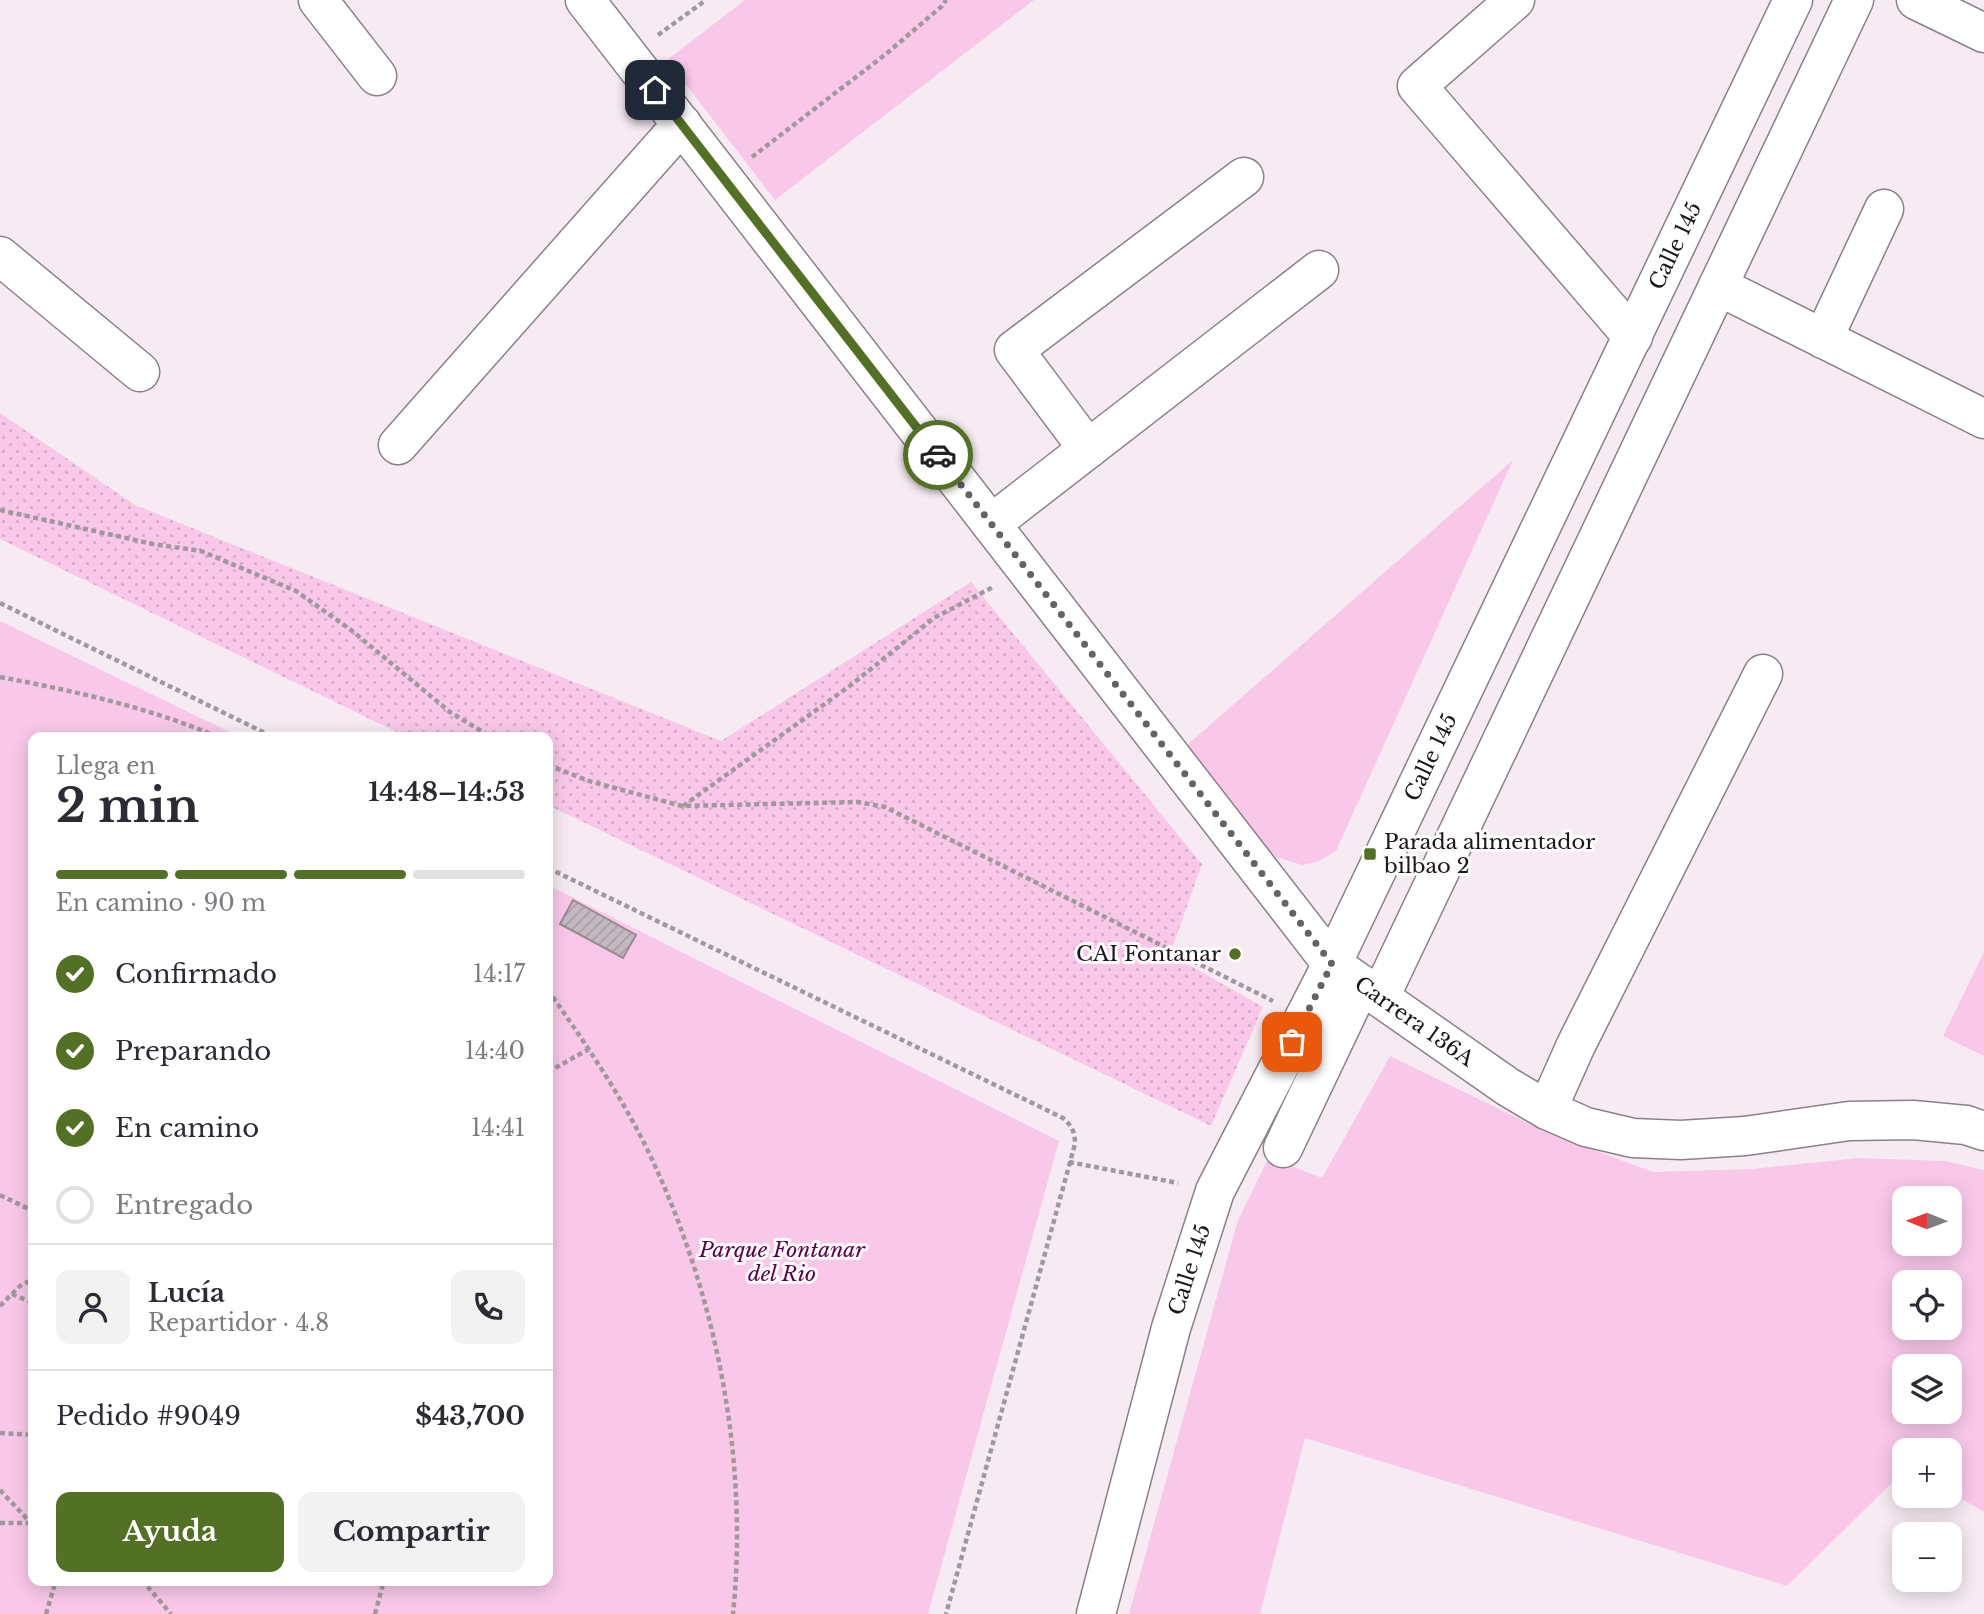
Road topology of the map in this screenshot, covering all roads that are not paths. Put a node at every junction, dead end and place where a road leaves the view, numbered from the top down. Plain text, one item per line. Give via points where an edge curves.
1 (318, 0) edge
2 (585, 0) edge
3 (1515, 0) edge
4 (1793, 0) edge
5 (1854, 0) edge
6 (1916, 0) edge
7 (1984, 33) edge
8 (377, 75) dead end
9 (682, 124) junction
10 (1244, 177) dead end
11 (1884, 209) dead end
12 (0, 256) edge
13 (1319, 270) dead end
14 (1718, 286) junction
15 (1633, 337) junction
16 (1823, 339) junction
17 (141, 372) dead end
18 (1984, 419) edge
19 (398, 445) dead end
20 (1088, 449) junction
21 (991, 524) junction
22 (1763, 674) dead end
23 (1358, 981) junction
24 (1547, 1110) junction
25 (1984, 1131) edge
26 (1283, 1148) dead end
27 (1096, 1614) edge

1 - 8 street
2 - 9 street, Carrera 136A
3 - 15 street via 1417,86
4 - 15 street, Calle 145
5 - 14 street, Calle 145
6 - 7 street
9 - 19 street
9 - 21 street, Carrera 136A
10 - 20 street via 1014,350
11 - 16 street
12 - 17 street
13 - 20 street
14 - 16 street
14 - 23 street, Calle 145
15 - 23 street, Calle 145
16 - 18 street
20 - 21 street
21 - 23 street, Carrera 136A
22 - 24 street
23 - 24 street, Carrera 136A
23 - 26 street
23 - 27 street, Calle 145 via 1305,1017 1215,1191 1171,1328
24 - 25 street, Carrera 136A via 1586,1127 1633,1138 1745,1136 1888,1120 1966,1125

